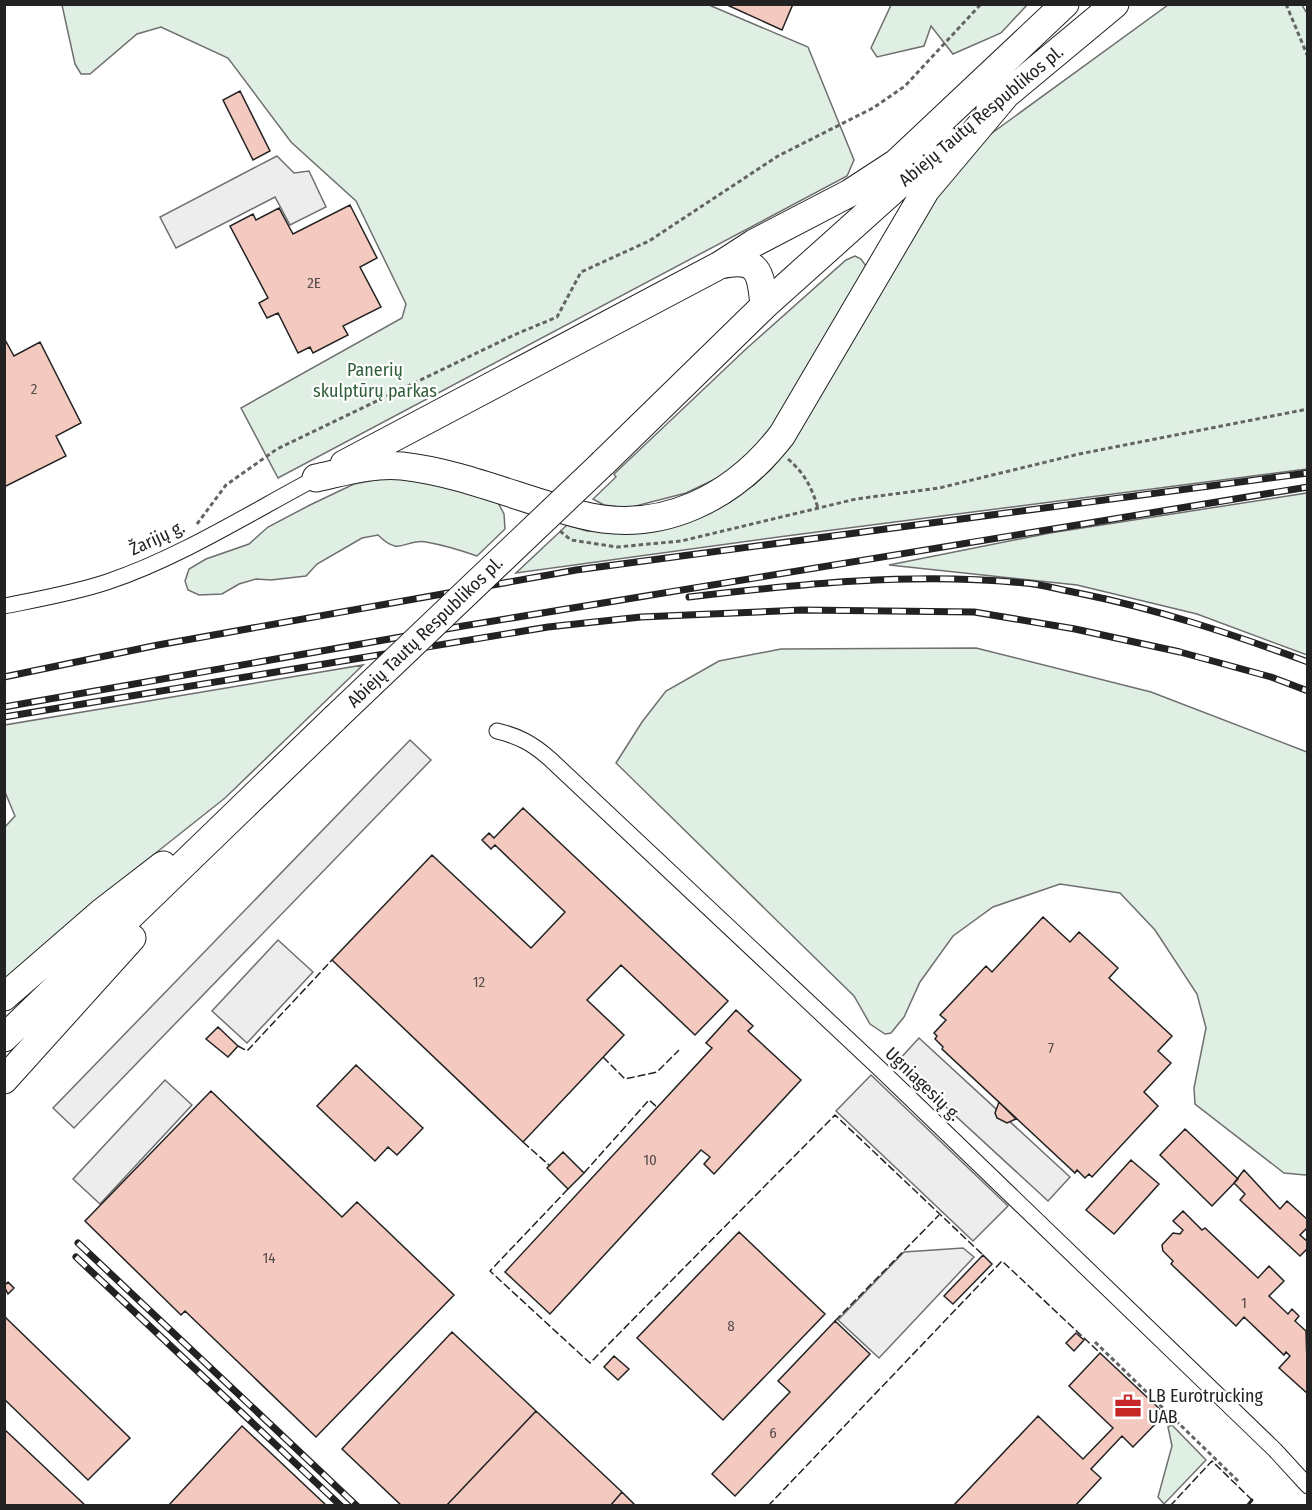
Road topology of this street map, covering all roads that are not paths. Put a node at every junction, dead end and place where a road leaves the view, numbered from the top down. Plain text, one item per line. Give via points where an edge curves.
1 (1065, 4) edge
2 (1115, 4) edge
3 (1005, 96) junction
4 (896, 163) junction
5 (848, 230) junction
6 (720, 265) junction
7 (764, 306) junction
8 (425, 422) junction
9 (435, 471) junction
10 (316, 478) junction
11 (4, 606) edge
12 (497, 731) dead end
13 (233, 817) junction
14 (202, 848) junction
15 (4, 997) edge
16 (4, 1038) edge
17 (4, 1080) edge
18 (1308, 1486) edge

1 - 4 highway, Abiejų Tautų Respublikos pl.
2 - 3 highway, Abiejų Tautų Respublikos pl.
3 - 5 highway, Abiejų Tautų Respublikos pl. via 945,143
3 - 9 highway via 926,190 771,448 744,477 686,509 613,520
4 - 5 highway, Abiejų Tautų Respublikos pl.
4 - 6 highway
5 - 7 highway, Abiejų Tautų Respublikos pl.
6 - 7 highway via 741,261 752,265 761,280
6 - 8 highway
7 - 13 highway, Abiejų Tautų Respublikos pl., bridge
8 - 9 highway via 416,440 417,451
8 - 10 highway
9 - 10 highway via 374,466
10 - 11 street, Žarijų g. via 188,546 109,581
12 - 18 street, Ugniagesių g. via 533,744 559,767 881,1070
13 - 14 highway, Abiejų Tautų Respublikos pl.
13 - 15 highway via 157,869
14 - 16 highway, Abiejų Tautų Respublikos pl.
14 - 17 highway via 129,941

